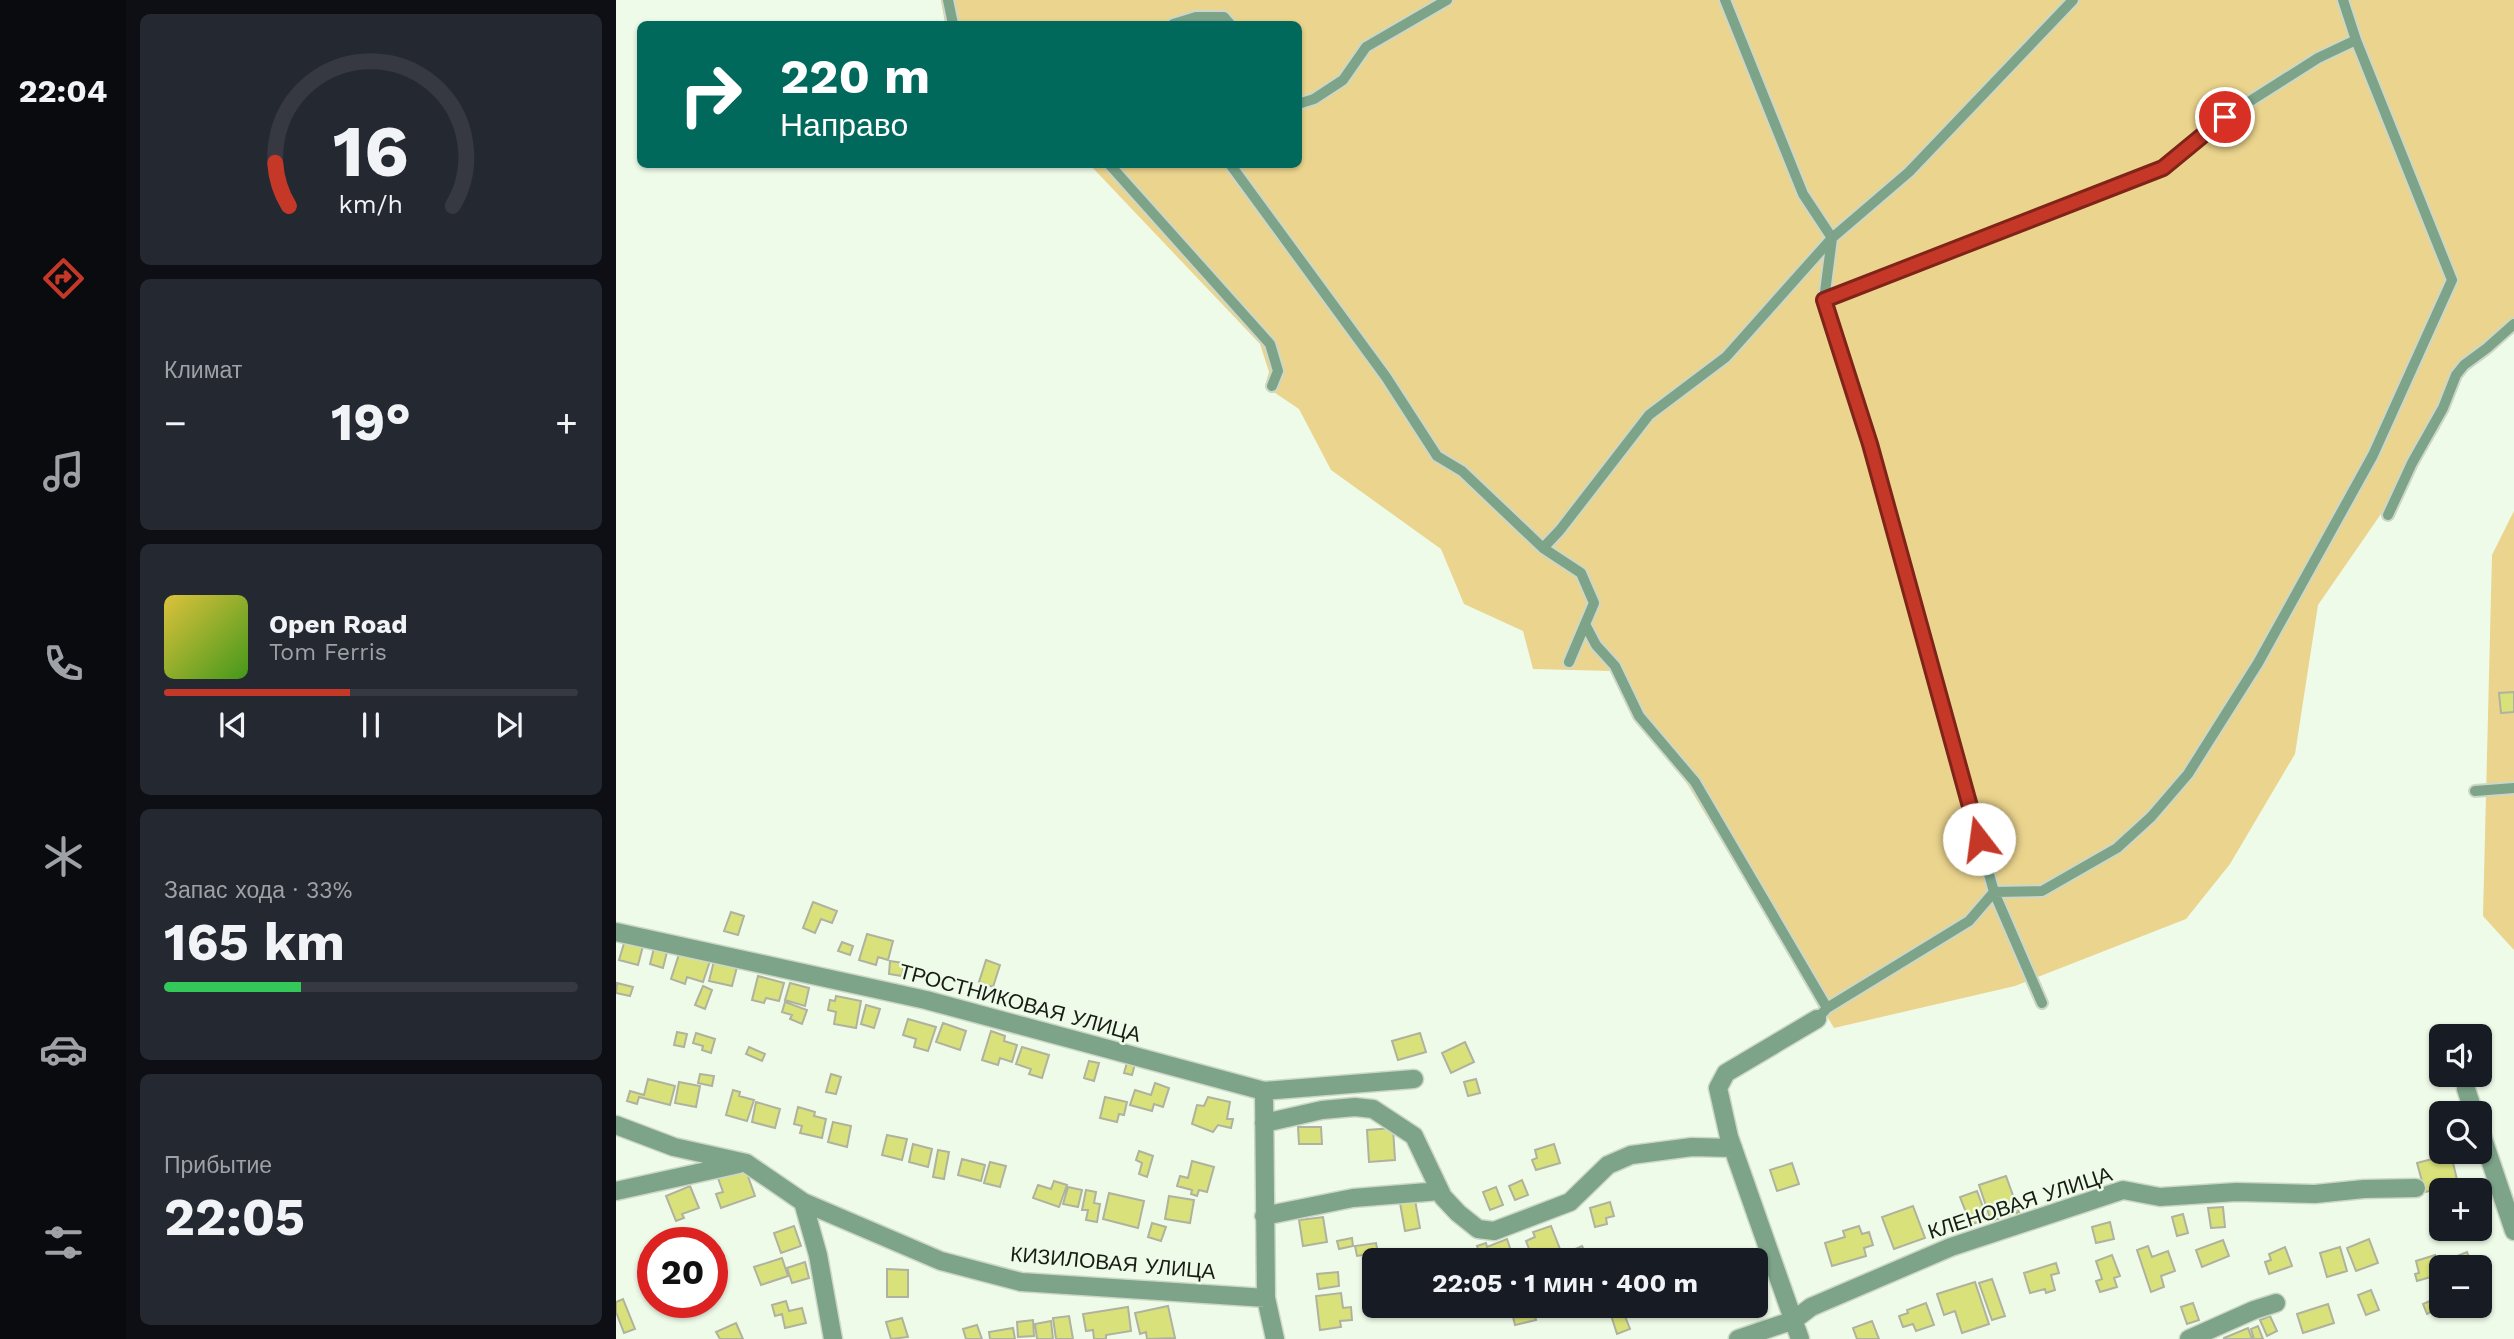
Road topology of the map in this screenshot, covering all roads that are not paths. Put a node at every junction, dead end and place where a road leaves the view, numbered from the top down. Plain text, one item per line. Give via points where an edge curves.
1 (948, 0) edge
2 (1447, 0) edge
3 (1725, 0) edge
4 (2073, 0) edge
5 (2343, 0) edge
6 (952, 21) edge
7 (1184, 21) edge
8 (1227, 21) edge
9 (2356, 40) junction
10 (1302, 103) edge
11 (1113, 168) edge
12 (1233, 168) edge
13 (1832, 238) junction
14 (1824, 300) junction
15 (2514, 324) edge
16 (1272, 386) dead end
17 (2388, 515) dead end
18 (1543, 548) junction
19 (1585, 624) junction
20 (1569, 662) dead end
21 (2514, 788) edge
22 (2475, 791) dead end
23 (1994, 892) junction
24 (616, 934) edge
25 (2042, 1003) dead end
26 (1822, 1014) junction
27 (1414, 1079) dead end
28 (2466, 1089) dead end
29 (1264, 1091) junction
30 (2470, 1101) edge
31 (1264, 1123) junction
32 (616, 1125) edge
33 (1733, 1148) junction
34 (746, 1163) junction
35 (2491, 1164) edge
36 (2416, 1188) dead end
37 (616, 1191) edge
38 (1440, 1191) junction
39 (803, 1202) junction
40 (1264, 1216) junction
41 (2514, 1231) edge
42 (1266, 1298) junction
43 (2276, 1304) dead end
44 (1794, 1320) junction
45 (833, 1339) edge
46 (1275, 1339) edge
47 (1738, 1339) edge
48 (1800, 1339) edge
49 (2189, 1339) edge

1 - 6 lane
2 - 10 lane via 1366,47 1343,80
3 - 13 lane via 1804,194
4 - 13 lane via 1909,172
5 - 9 lane
7 - 8 lane via 1224,17
9 - 14 lane via 2318,58 2225,117 2163,168
9 - 23 lane via 2452,280 2373,455 2258,663 2188,774 2117,848 2042,891
11 - 16 lane via 1270,344 1278,370
12 - 18 lane via 1386,377 1437,456 1462,471
13 - 14 lane
13 - 18 lane via 1726,357 1649,415
14 - 23 lane via 1870,444
15 - 17 lane via 2456,374
18 - 19 lane via 1581,573 1594,603
19 - 20 lane
19 - 26 lane via 1615,666 1639,716 1695,782
21 - 22 lane
23 - 25 lane
23 - 26 lane via 1969,921
24 - 29 street, ТРОСТНИКОВАЯ УЛИЦА via 926,1000
26 - 33 street via 1726,1073 1718,1088
27 - 29 street, ТРОСТНИКОВАЯ УЛИЦА
28 - 30 street
29 - 31 street
31 - 38 street via 1333,1109 1373,1109 1414,1136
31 - 40 street
32 - 34 street, КИЗИЛОВАЯ УЛИЦА via 674,1147
33 - 38 street via 1692,1147 1631,1155 1608,1165 1570,1202 1494,1231 1478,1229
33 - 44 street
34 - 37 street
34 - 39 street, КИЗИЛОВАЯ УЛИЦА
35 - 41 street
36 - 44 street, КЛЕНОВАЯ УЛИЦА via 2160,1197 2123,1190 1951,1247 1811,1307
38 - 40 street via 1353,1198
39 - 42 street, КИЗИЛОВАЯ УЛИЦА via 941,1261 1021,1282
39 - 45 street
40 - 42 street
42 - 46 street
43 - 49 street
44 - 47 street, КЛЕНОВАЯ УЛИЦА
44 - 48 street

